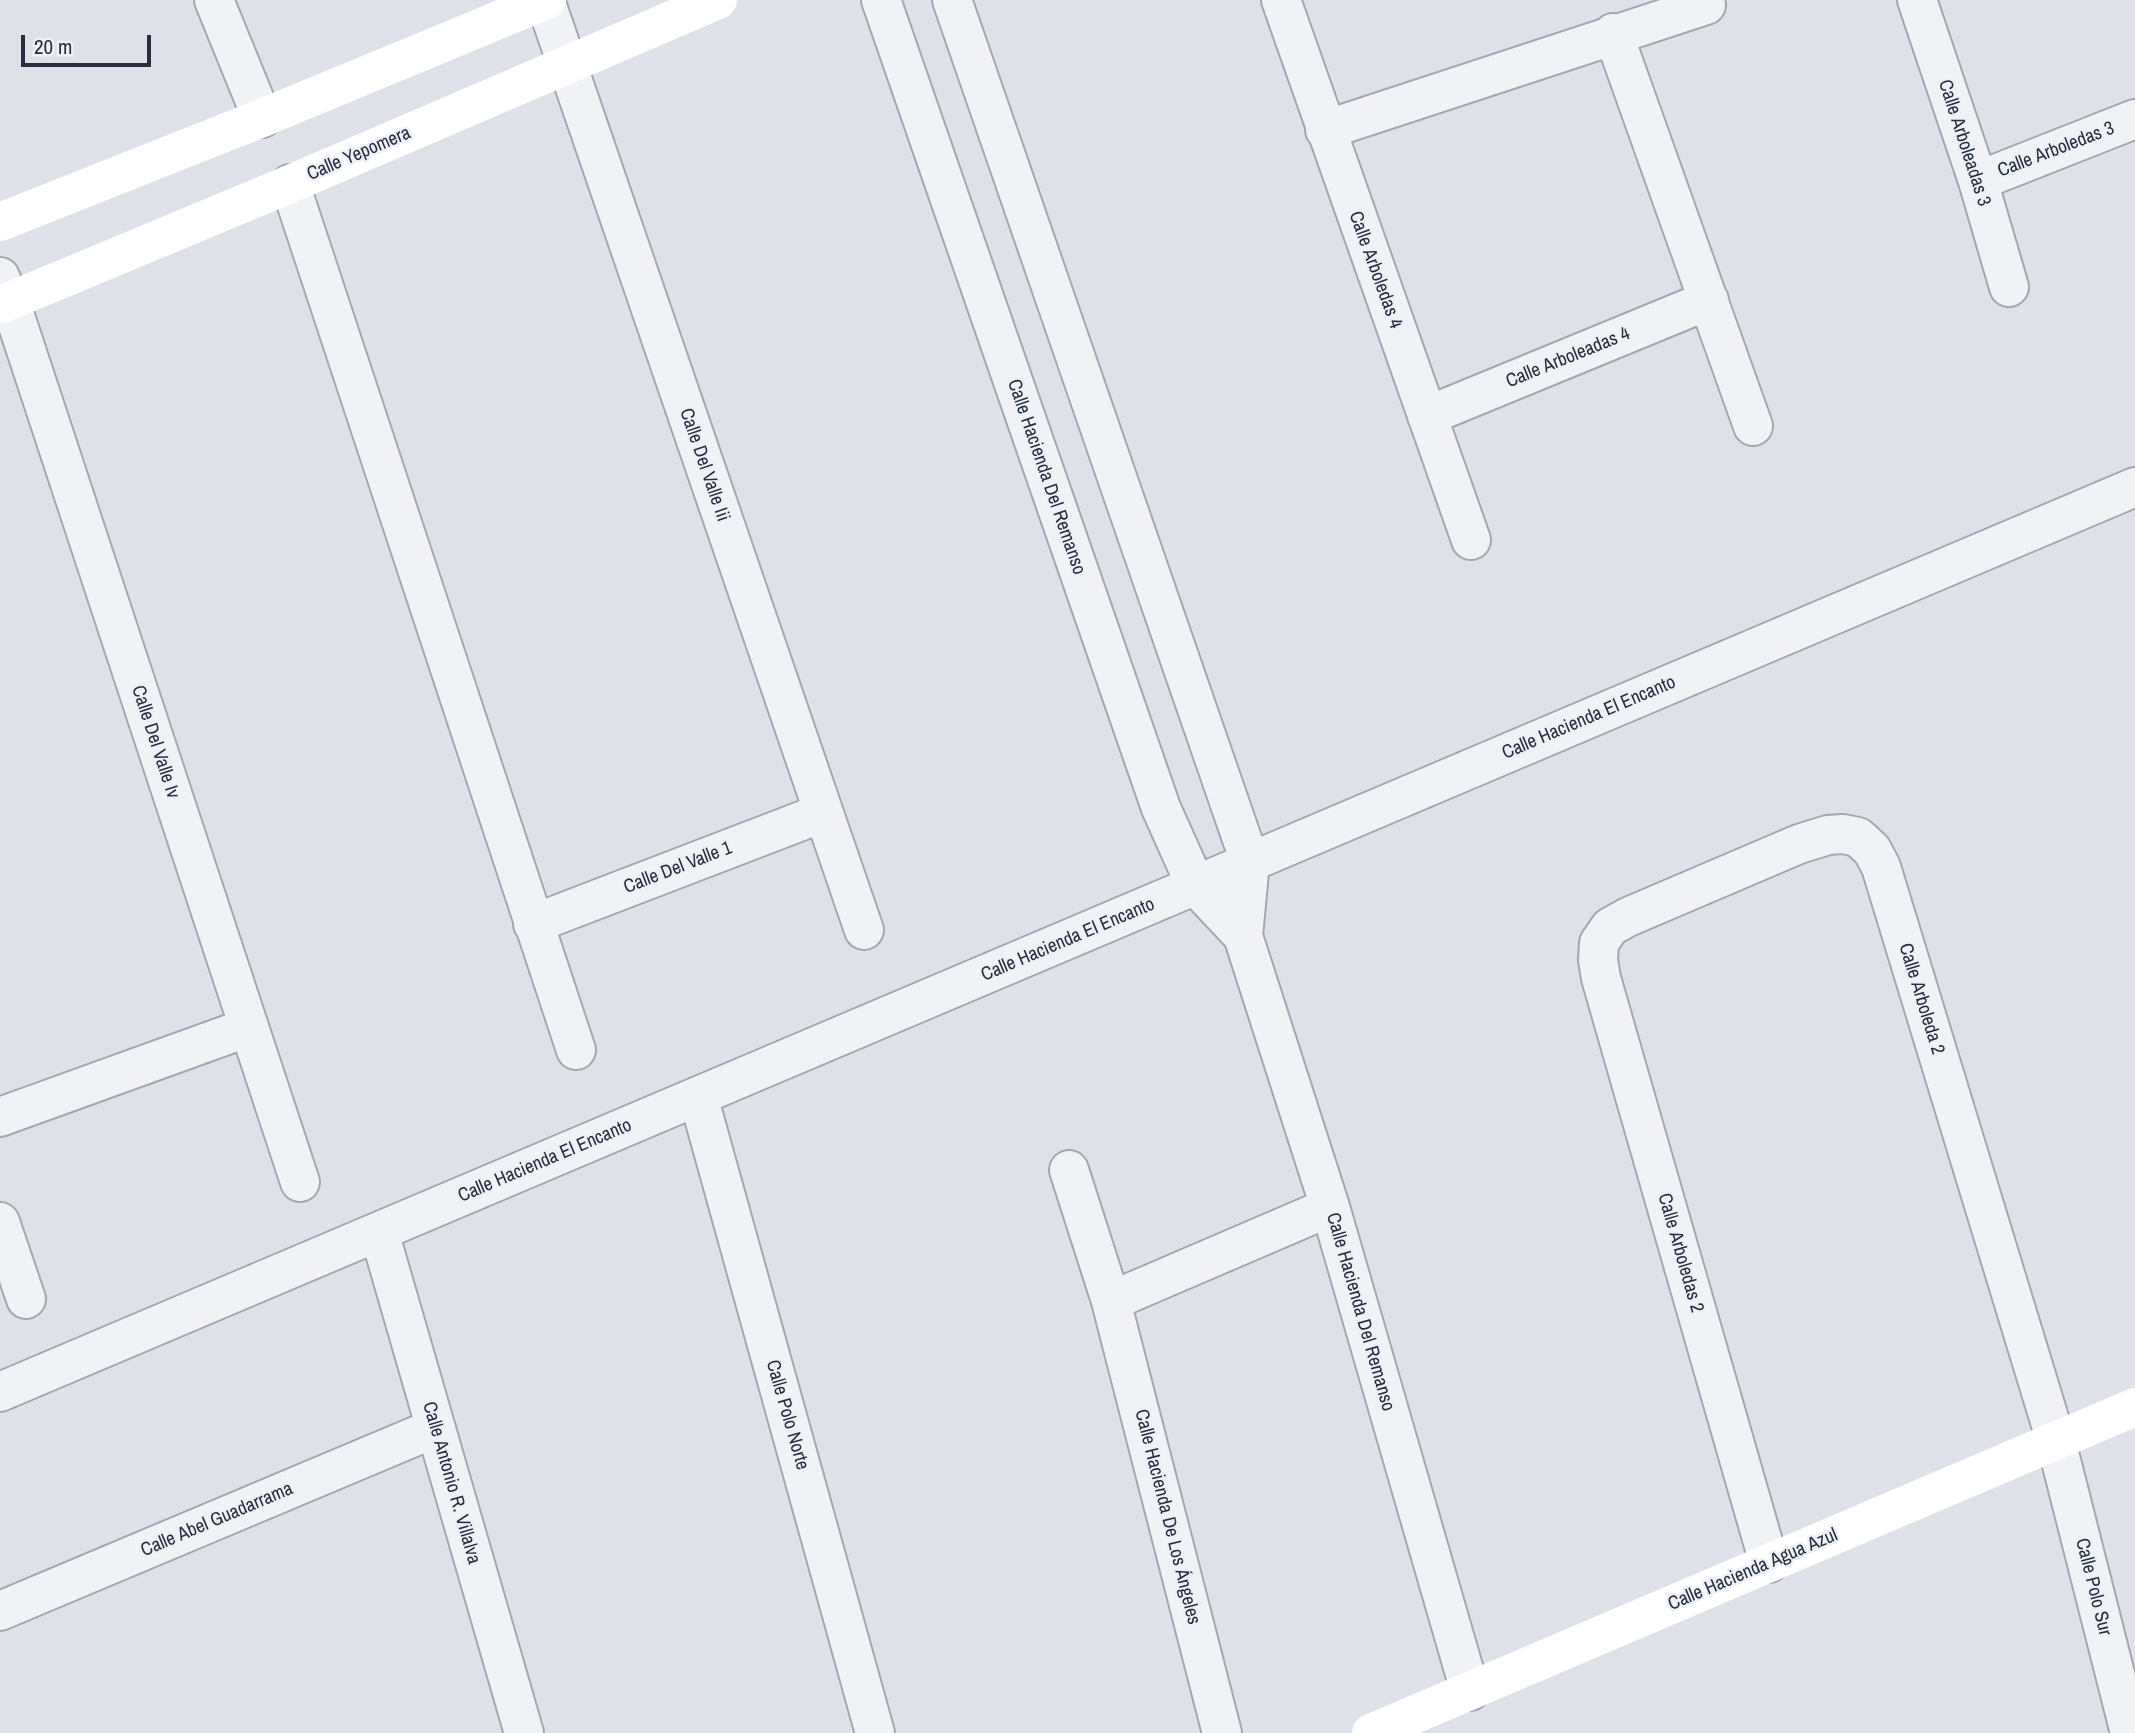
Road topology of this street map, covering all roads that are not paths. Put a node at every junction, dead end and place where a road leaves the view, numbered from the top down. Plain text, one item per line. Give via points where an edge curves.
1 (214, 0) edge
2 (546, 0) edge
3 (718, 0) edge
4 (881, 0) edge
5 (952, 0) edge
6 (1281, 0) edge
7 (1917, 0) edge
8 (1706, 5) dead end
9 (1613, 33) junction
10 (569, 64) junction
11 (262, 118) junction
12 (2135, 119) edge
13 (1325, 130) junction
14 (1978, 181) junction
15 (290, 184) junction
16 (0, 222) edge
17 (2009, 287) dead end
18 (3, 295) edge
19 (1709, 300) junction
20 (1427, 416) junction
21 (1753, 426) dead end
22 (2135, 487) edge
23 (1471, 540) dead end
24 (822, 813) junction
25 (1250, 862) junction
26 (1196, 886) junction
27 (533, 924) junction
28 (864, 930) dead end
29 (1242, 936) junction
30 (1599, 943) joint
31 (249, 1027) junction
32 (576, 1050) dead end
33 (698, 1097) junction
34 (0, 1117) edge
35 (1069, 1170) dead end
36 (300, 1182) dead end
37 (1330, 1207) junction
38 (0, 1222) edge
39 (379, 1232) junction
40 (26, 1299) dead end
41 (1111, 1301) junction
42 (0, 1392) edge
43 (2135, 1407) edge
44 (435, 1428) junction
45 (2056, 1441) junction
46 (1769, 1563) junction
47 (0, 1611) edge
48 (1470, 1691) junction
49 (524, 1733) edge
50 (875, 1733) edge
51 (1222, 1733) edge
52 (1371, 1733) edge
53 (2130, 1733) edge

1 - 11 street
2 - 10 street, Calle Del Valle Iii
2 - 11 street
3 - 10 street, Calle Yepomera
4 - 26 street, Calle Hacienda Del Remanso via 1161,808
5 - 25 street, Calle Hacienda Del Remanso
6 - 13 street, Calle Arboledas 4
7 - 14 street, Calle Arboleadas 3
8 - 9 street
9 - 13 street
9 - 19 street
10 - 15 street, Calle Yepomera
10 - 24 street, Calle Del Valle Iii
11 - 16 street
12 - 14 street, Calle Arboledas 3
13 - 20 street, Calle Arboledas 4
14 - 17 street, Calle Arboleadas 3
15 - 18 street, Calle Yepomera
15 - 27 street
18 - 31 street, Calle Del Valle Iv
19 - 20 street, Calle Arboleadas 4
19 - 21 street
20 - 23 street, Calle Arboledas 4
22 - 25 street, Calle Hacienda El Encanto
24 - 27 street, Calle Del Valle 1
24 - 28 street, Calle Del Valle Iii
25 - 26 street, Calle Hacienda El Encanto
25 - 29 street, Calle Hacienda Del Remanso
26 - 29 street, Calle Hacienda Del Remanso
26 - 33 street, Calle Hacienda El Encanto
27 - 32 street
29 - 37 street, Calle Hacienda Del Remanso
30 - 45 street, Calle Arboleda 2 via 1610,927 1628,917 1799,844 1843,834 1858,837 1872,850
30 - 46 street, Calle Arboledas 2 via 1601,978
31 - 34 street
31 - 36 street, Calle Del Valle Iv
33 - 39 street, Calle Hacienda El Encanto
33 - 50 street, Calle Polo Norte
35 - 41 street, Calle Hacienda De Los Ángeles
37 - 41 street
37 - 48 street, Calle Hacienda Del Remanso
38 - 40 street
39 - 42 street, Calle Hacienda El Encanto
39 - 44 street, Calle Antonio R. Villalva
41 - 51 street, Calle Hacienda De Los Ángeles
43 - 45 street, Calle Hacienda Agua Azul
44 - 47 street, Calle Abel Guadarrama
44 - 49 street, Calle Antonio R. Villalva
45 - 46 street, Calle Hacienda Agua Azul
45 - 53 street, Calle Polo Sur
46 - 48 street, Calle Hacienda Agua Azul
48 - 52 street, Calle Hacienda Agua Azul

